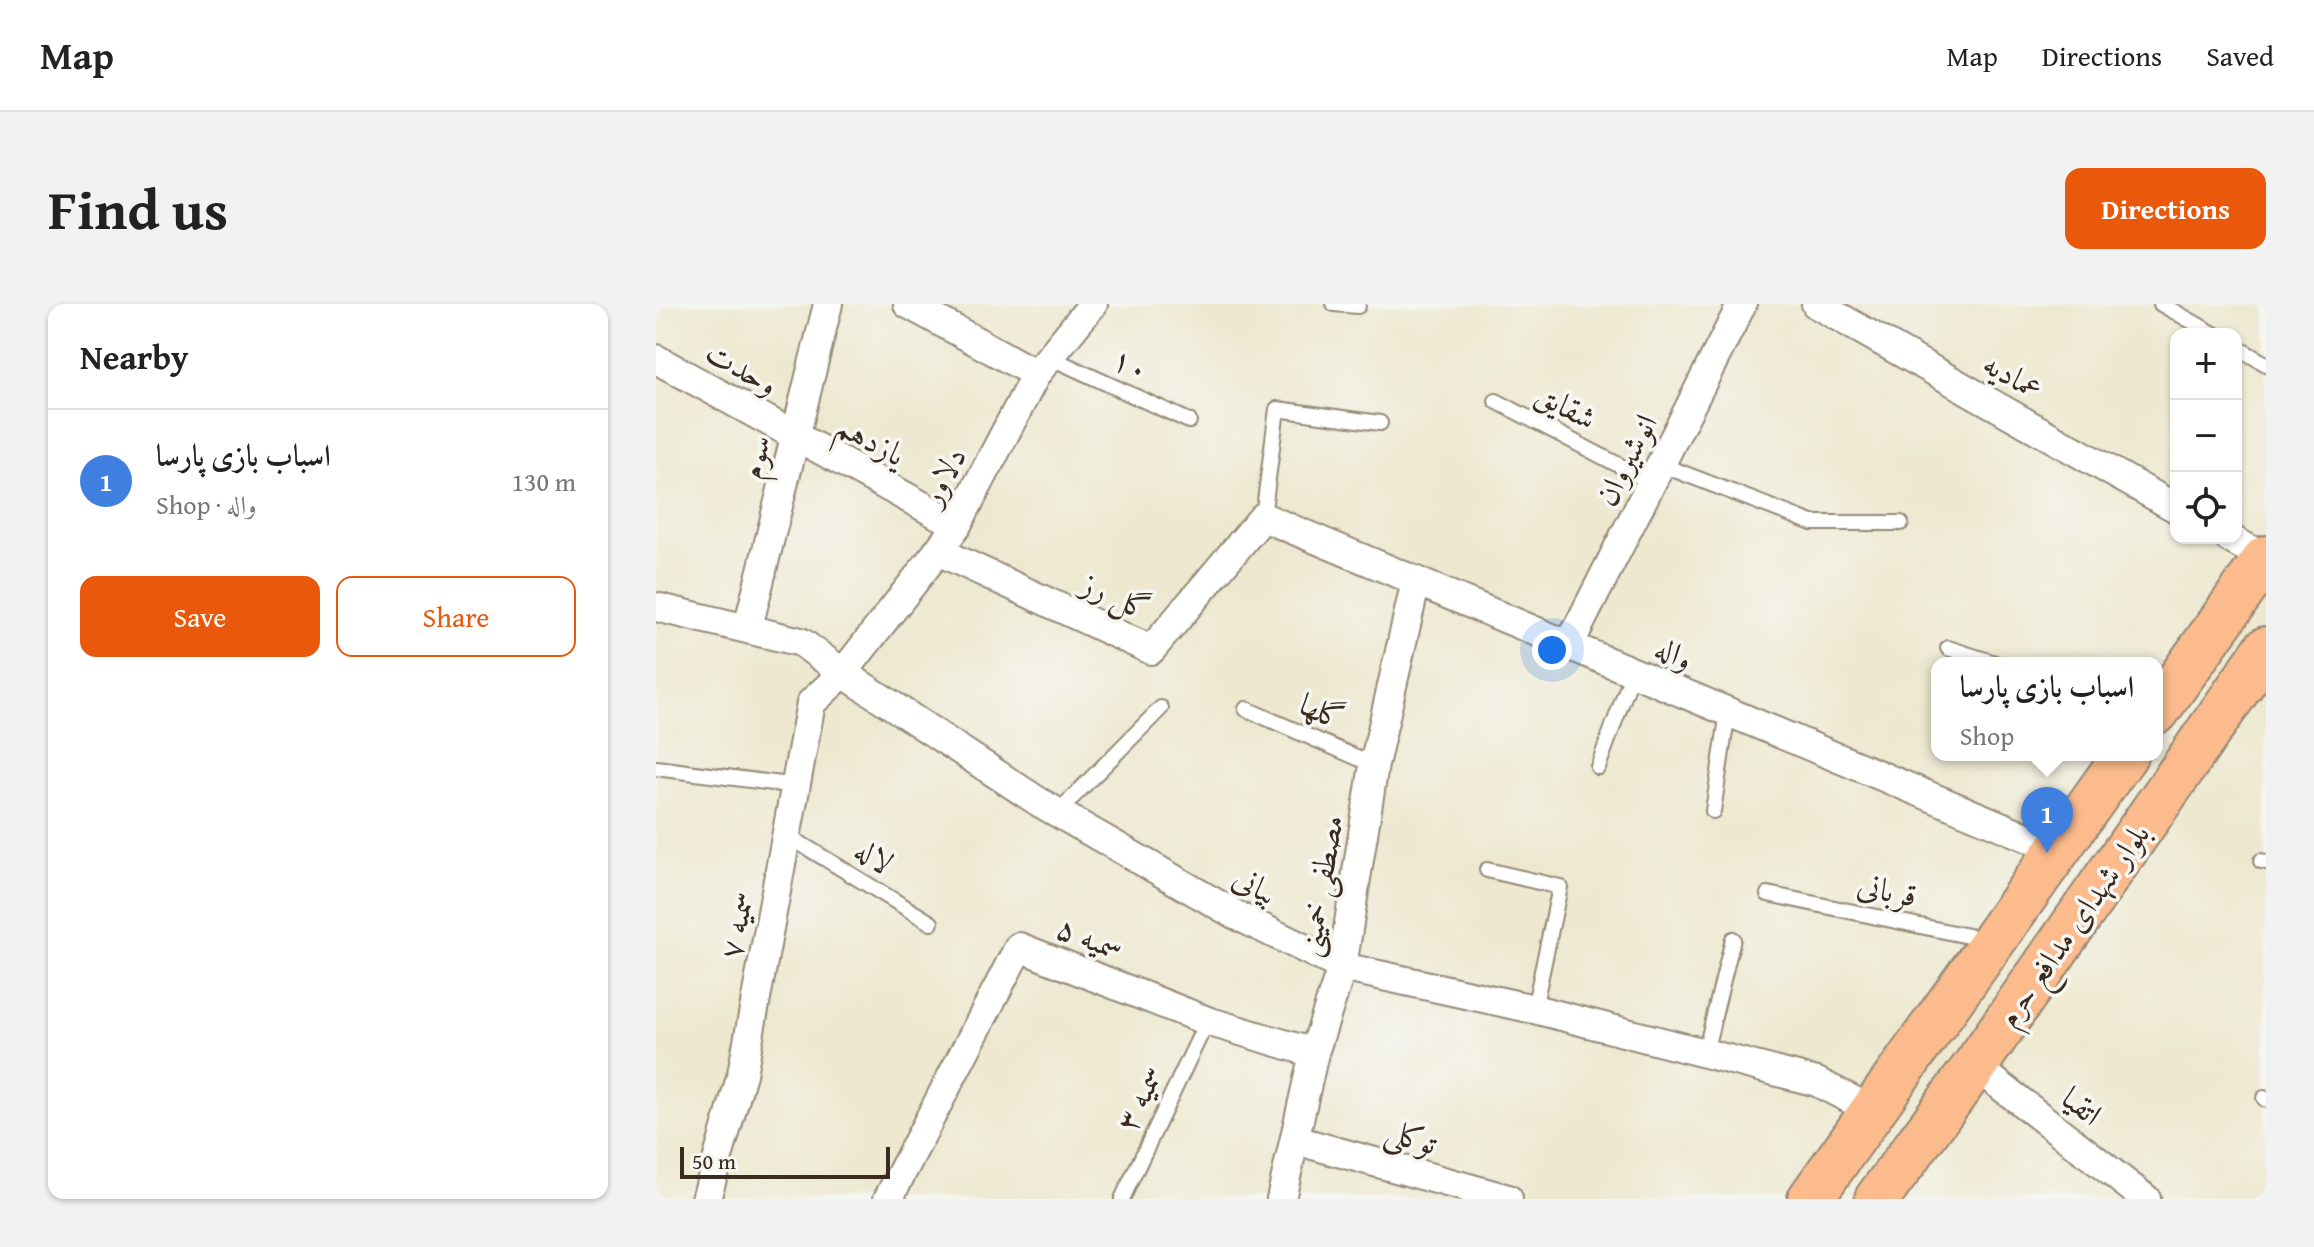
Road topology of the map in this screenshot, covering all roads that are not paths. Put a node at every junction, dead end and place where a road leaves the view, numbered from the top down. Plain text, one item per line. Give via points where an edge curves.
1 (828, 304) edge
2 (908, 304) edge
3 (1093, 304) edge
4 (1334, 304) edge
5 (1742, 304) edge
6 (1816, 304) edge
7 (2161, 304) edge
8 (1358, 306) edge
9 (2203, 328) edge
10 (2242, 350) edge
11 (656, 359) edge
12 (2266, 364) edge
13 (1043, 366) junction
14 (1496, 401) dead end
15 (1189, 421) dead end
16 (1380, 423) dead end
17 (795, 437) junction
18 (1657, 474) junction
19 (2170, 505) edge
20 (1263, 517) junction
21 (1901, 523) dead end
22 (957, 525) junction
23 (2240, 544) edge
24 (938, 551) junction
25 (2266, 558) edge
26 (1416, 581) junction
27 (656, 607) edge
28 (748, 627) junction
29 (1569, 645) junction
30 (1948, 648) dead end
31 (2265, 651) edge
32 (1976, 657) edge
33 (1633, 672) junction
34 (843, 673) junction
35 (2163, 703) edge
36 (1161, 708) dead end
37 (1246, 709) dead end
38 (1728, 712) junction
39 (2121, 761) edge
40 (1374, 765) junction
41 (1598, 767) dead end
42 (656, 768) edge
43 (797, 786) junction
44 (1713, 811) dead end
45 (1057, 813) junction
46 (788, 836) junction
47 (2058, 850) junction
48 (1487, 870) dead end
49 (1768, 894) dead end
50 (931, 923) dead end
51 (1733, 939) dead end
52 (1994, 941) junction
53 (1342, 967) junction
54 (1534, 1009) junction
55 (1207, 1021) junction
56 (1314, 1053) junction
57 (1705, 1053) junction
58 (1975, 1066) junction
59 (1872, 1110) junction
60 (1295, 1140) junction
61 (706, 1199) edge
62 (888, 1199) edge
63 (1122, 1199) edge
64 (1281, 1199) edge
65 (1508, 1199) edge
66 (1810, 1199) edge
67 (1877, 1199) edge
68 (2146, 1199) edge

1 - 17 street, سوم
2 - 13 street
3 - 13 street, دلاور
4 - 8 lane
5 - 18 street, انوشیروان
6 - 19 street, عمادیه
7 - 9 lane
10 - 12 lane
11 - 17 street, وحدت
13 - 15 lane, ۱۰
13 - 22 street, دلاور
14 - 18 lane, شقایق
16 - 20 lane via 1277,409
17 - 22 street, یازدهم
17 - 28 street, سوم
18 - 21 lane, شقایق via 1812,523
18 - 29 street, انوشیروان
20 - 24 street, گل رز via 1151,650
20 - 26 street, واله
22 - 24 street, دلاور
23 - 25 street
24 - 34 street, دلاور
25 - 35 main road
26 - 29 street, واله
26 - 40 street, مصطفی خمینی
27 - 28 street, بیانی
28 - 34 street, بیانی via 801,642
29 - 33 street, واله
30 - 32 lane
31 - 58 main road, بلوار شهدای مدافع حرم
33 - 38 street, واله
33 - 41 lane
34 - 43 street, سمیه ۷ via 811,703
34 - 45 street, بیانی
36 - 45 lane
37 - 40 lane, گلها
38 - 44 lane
38 - 47 street, واله
39 - 47 main road, بلوار شهدای مدافع حرم
40 - 53 street, مصطفی خمینی
42 - 43 lane
43 - 46 street, سمیه ۷
45 - 53 street, بیانی via 1236,915
46 - 50 lane, لاله
46 - 61 street, سمیه ۷ via 742,1074
47 - 52 main road, بلوار شهدای مدافع حرم
48 - 54 lane via 1560,887
49 - 52 lane, قربانی
51 - 57 lane
52 - 59 main road, بلوار شهدای مدافع حرم
53 - 54 street, بیانی
53 - 56 street, مصطفی خمینی
54 - 57 street, بیانی
55 - 56 street, سمیه ۵
55 - 62 street, سمیه ۵ via 1019,947
55 - 63 lane, سمیه ۳
56 - 60 street, مصطفی خمینی
57 - 59 street, بیانی via 1817,1082
58 - 67 main road, بلوار شهدای مدافع حرم
58 - 68 street, اتقیا
59 - 66 main road, بلوار شهدای مدافع حرم
60 - 64 street, مصطفی خمینی
60 - 65 street, توکلی

